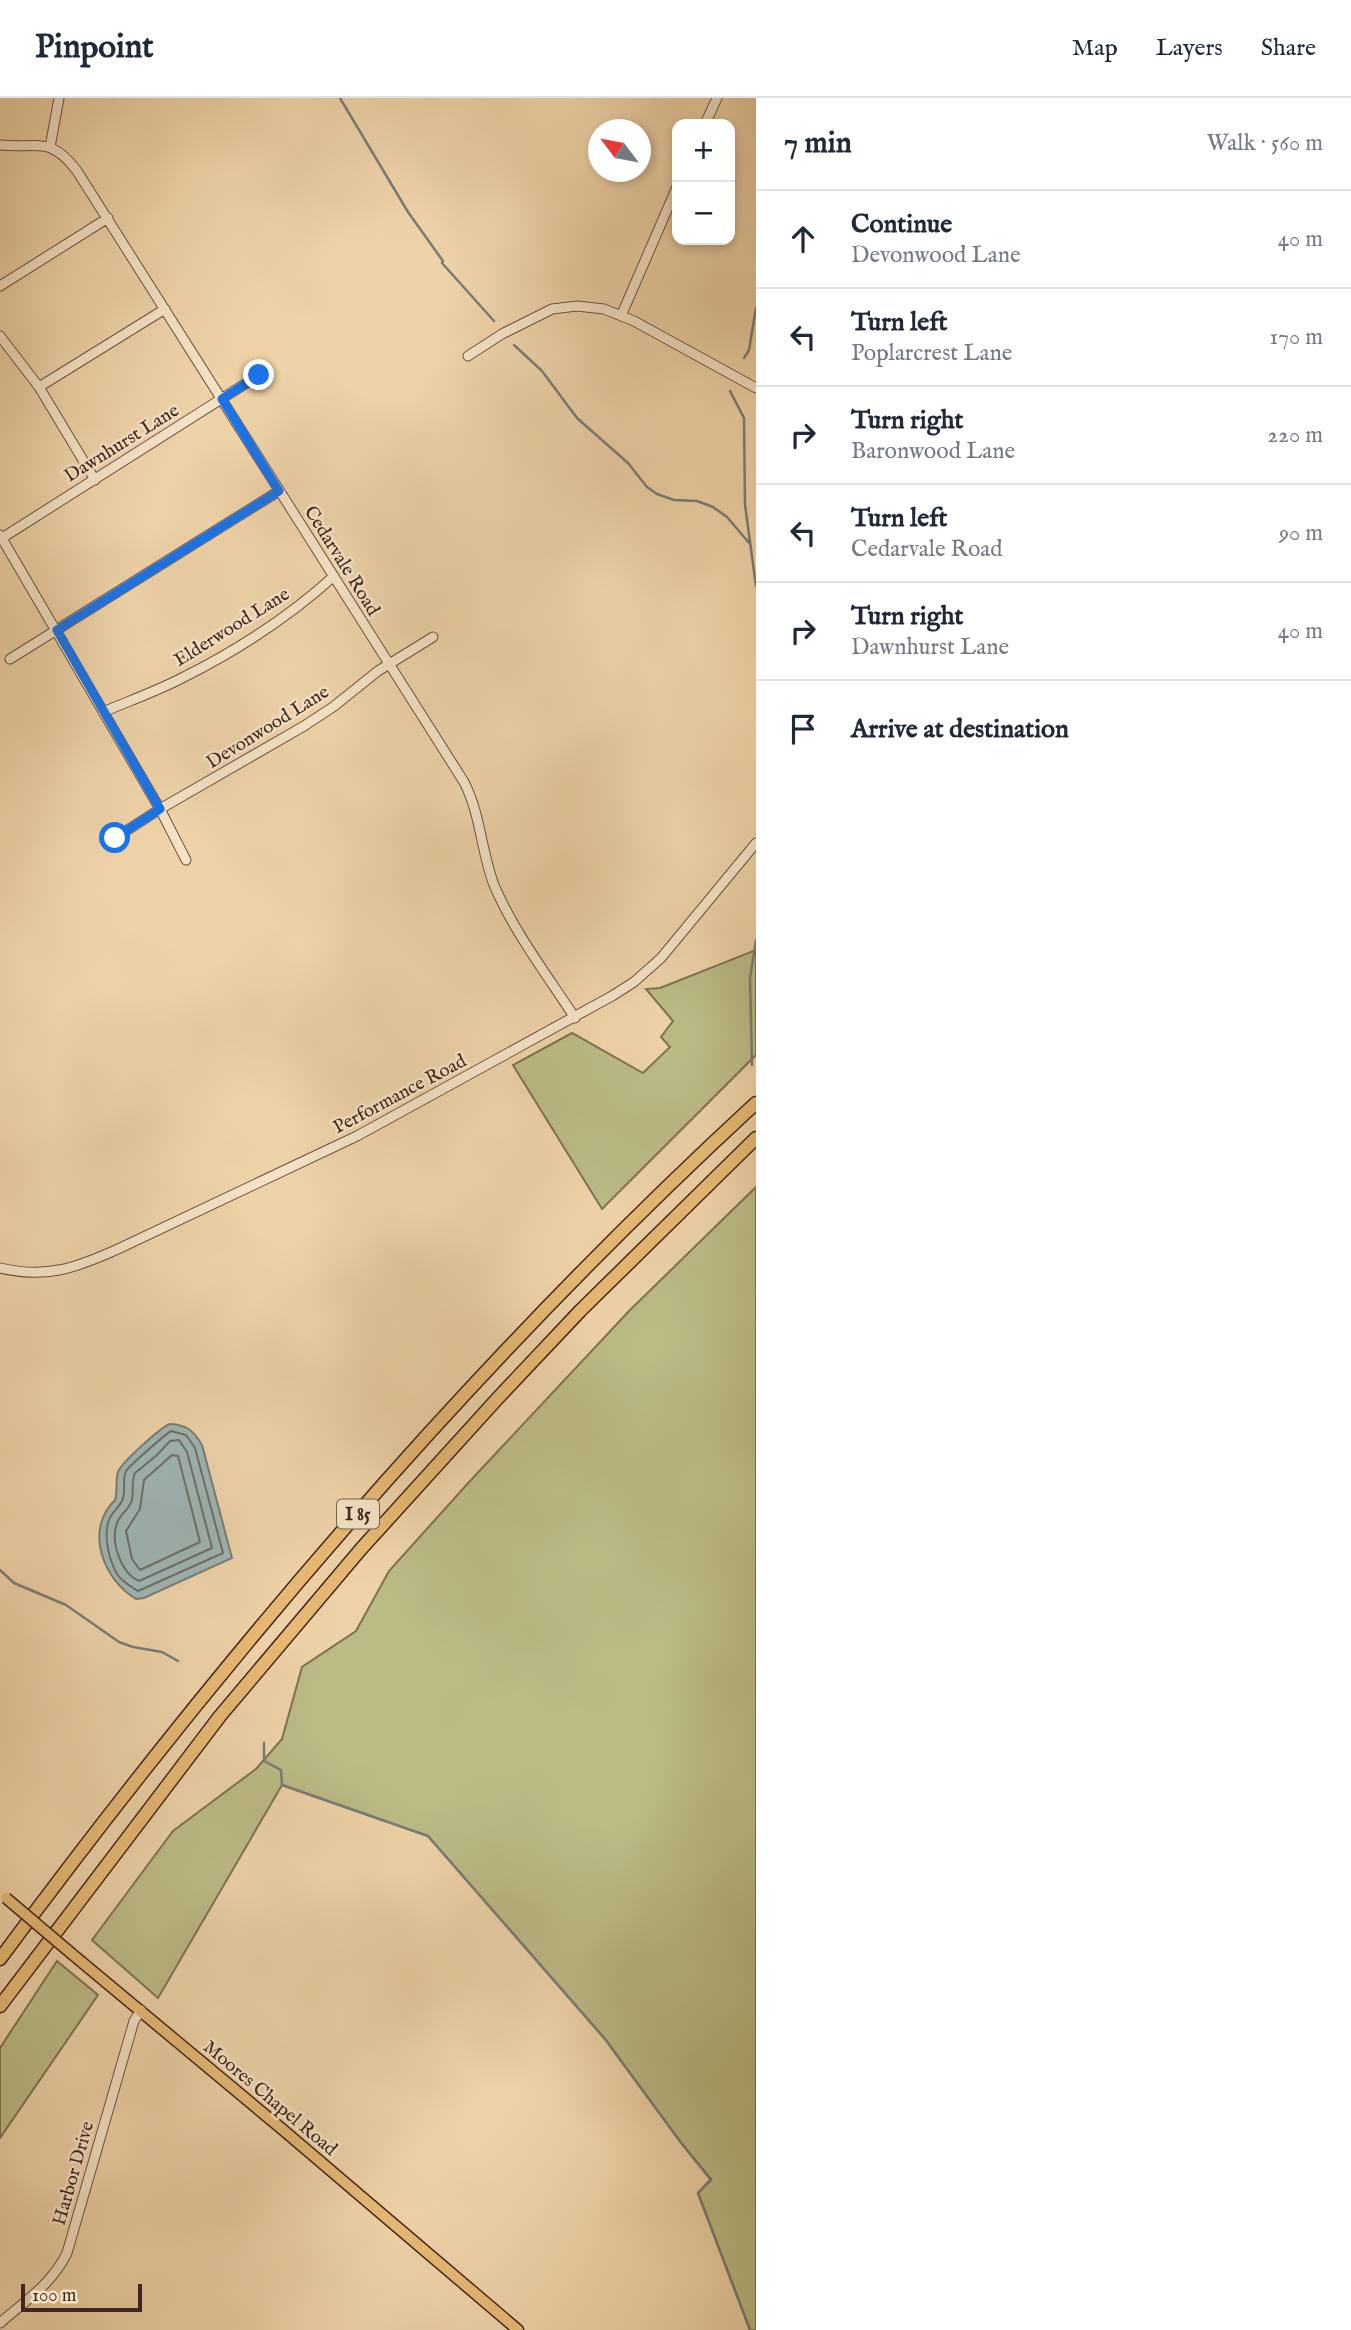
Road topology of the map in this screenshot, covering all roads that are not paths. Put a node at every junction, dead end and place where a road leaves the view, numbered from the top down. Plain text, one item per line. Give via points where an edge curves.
1 (59, 98) edge
2 (717, 98) edge
3 (707, 119) edge
4 (0, 145) edge
5 (50, 147) junction
6 (672, 199) edge
7 (108, 218) junction
8 (0, 286) edge
9 (164, 309) junction
10 (621, 316) junction
11 (0, 336) edge
12 (468, 356) dead end
13 (259, 375) dead end
14 (39, 387) junction
15 (756, 388) edge
16 (222, 399) junction
17 (95, 480) junction
18 (279, 491) junction
19 (1, 537) edge
20 (334, 576) junction
21 (57, 630) junction
22 (433, 637) dead end
23 (10, 659) dead end
24 (388, 665) junction
25 (103, 712) junction
26 (160, 809) junction
27 (115, 838) dead end
28 (756, 843) edge
29 (186, 860) dead end
30 (575, 1018) junction
31 (756, 1103) edge
32 (756, 1138) edge
33 (0, 1268) edge
34 (3, 1896) edge
35 (0, 1959) edge
36 (0, 2006) edge
37 (141, 2010) junction
38 (0, 2323) edge
39 (517, 2330) edge

1 - 5 street
2 - 3 street
4 - 5 street
5 - 7 street, Cedarvale Road via 69,160
6 - 10 street
7 - 8 street
7 - 9 street, Cedarvale Road
9 - 14 street
9 - 16 street, Cedarvale Road
10 - 12 street via 577,306 552,309
10 - 15 street
11 - 14 street
13 - 16 street, Dawnhurst Lane
14 - 17 street
16 - 17 street, Dawnhurst Lane
16 - 18 street, Cedarvale Road
17 - 19 street, Dawnhurst Lane
18 - 20 street, Cedarvale Road
18 - 21 street
19 - 21 street
20 - 24 street, Cedarvale Road
20 - 25 street, Elderwood Lane via 214,661
21 - 23 street
21 - 25 street
22 - 24 street, Devonwood Lane
24 - 26 street, Devonwood Lane via 304,726
24 - 30 street, Cedarvale Road via 464,782 498,893
25 - 26 street
26 - 27 street, Devonwood Lane
26 - 29 street
28 - 30 street, Performance Road via 661,958 634,982
30 - 33 street, Performance Road via 357,1136 93,1260 48,1273
31 - 35 highway, I 85 via 565,1290 366,1504 179,1727
32 - 36 highway, I 85 via 571,1321 361,1549 220,1716
34 - 37 main road, Moores Chapel Road, bridge
37 - 38 street, Harbor Drive via 67,2253 45,2285
37 - 39 main road, Moores Chapel Road

